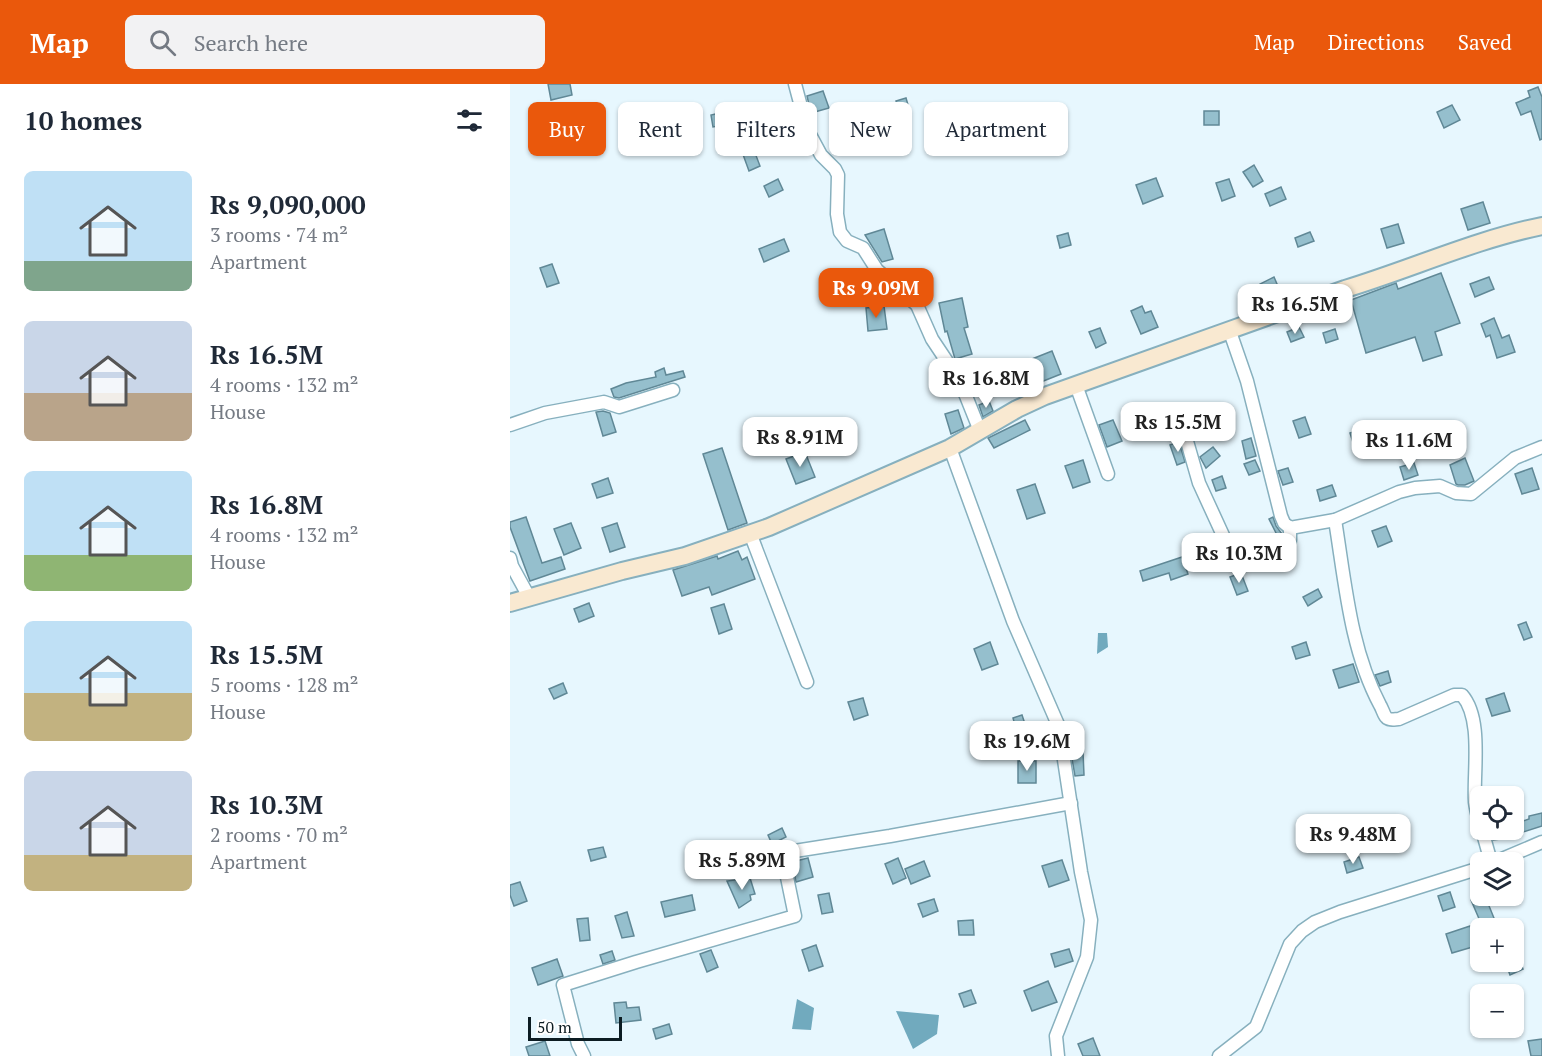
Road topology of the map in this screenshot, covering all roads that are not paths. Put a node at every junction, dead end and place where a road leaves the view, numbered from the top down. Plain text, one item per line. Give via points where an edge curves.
1 (795, 84) edge
2 (1542, 226) edge
3 (1228, 329) junction
4 (1076, 385) junction
5 (673, 390) dead end
6 (1178, 410) dead end
7 (510, 425) edge
8 (980, 430) junction
9 (1542, 447) edge
10 (950, 448) junction
11 (1108, 474) dead end
12 (1335, 520) junction
13 (1290, 528) junction
14 (750, 533) junction
15 (510, 558) edge
16 (529, 597) junction
17 (510, 603) edge
18 (807, 682) dead end
19 (1476, 786) edge
20 (1071, 803) junction
21 (1542, 842) edge
22 (1518, 852) edge
23 (1470, 871) edge
24 (584, 1056) edge
25 (1058, 1056) edge
26 (1219, 1056) edge

1 - 8 street via 807,129 838,175 840,232 847,241 863,248 877,270 917,304
2 - 3 main road via 1483,242
3 - 4 main road
3 - 13 street via 1247,381 1281,516
4 - 8 main road via 1045,396
4 - 11 street
5 - 7 street via 619,407 604,402 545,413
6 - 13 street via 1199,483 1232,555 1290,540
8 - 10 main road
9 - 12 street via 1515,458 1471,494 1440,486 1399,492
10 - 14 main road
10 - 20 street via 1013,621 1059,727
12 - 13 street
12 - 19 street via 1363,664 1386,717 1399,719 1454,694 1462,695 1473,724
14 - 16 main road via 685,556
14 - 18 street
15 - 16 street
16 - 17 main road
20 - 24 street via 782,853 795,916 563,985
20 - 25 street via 1091,920 1087,957 1056,1036
21 - 22 street
23 - 26 street via 1340,912 1302,931 1290,944 1257,1027

